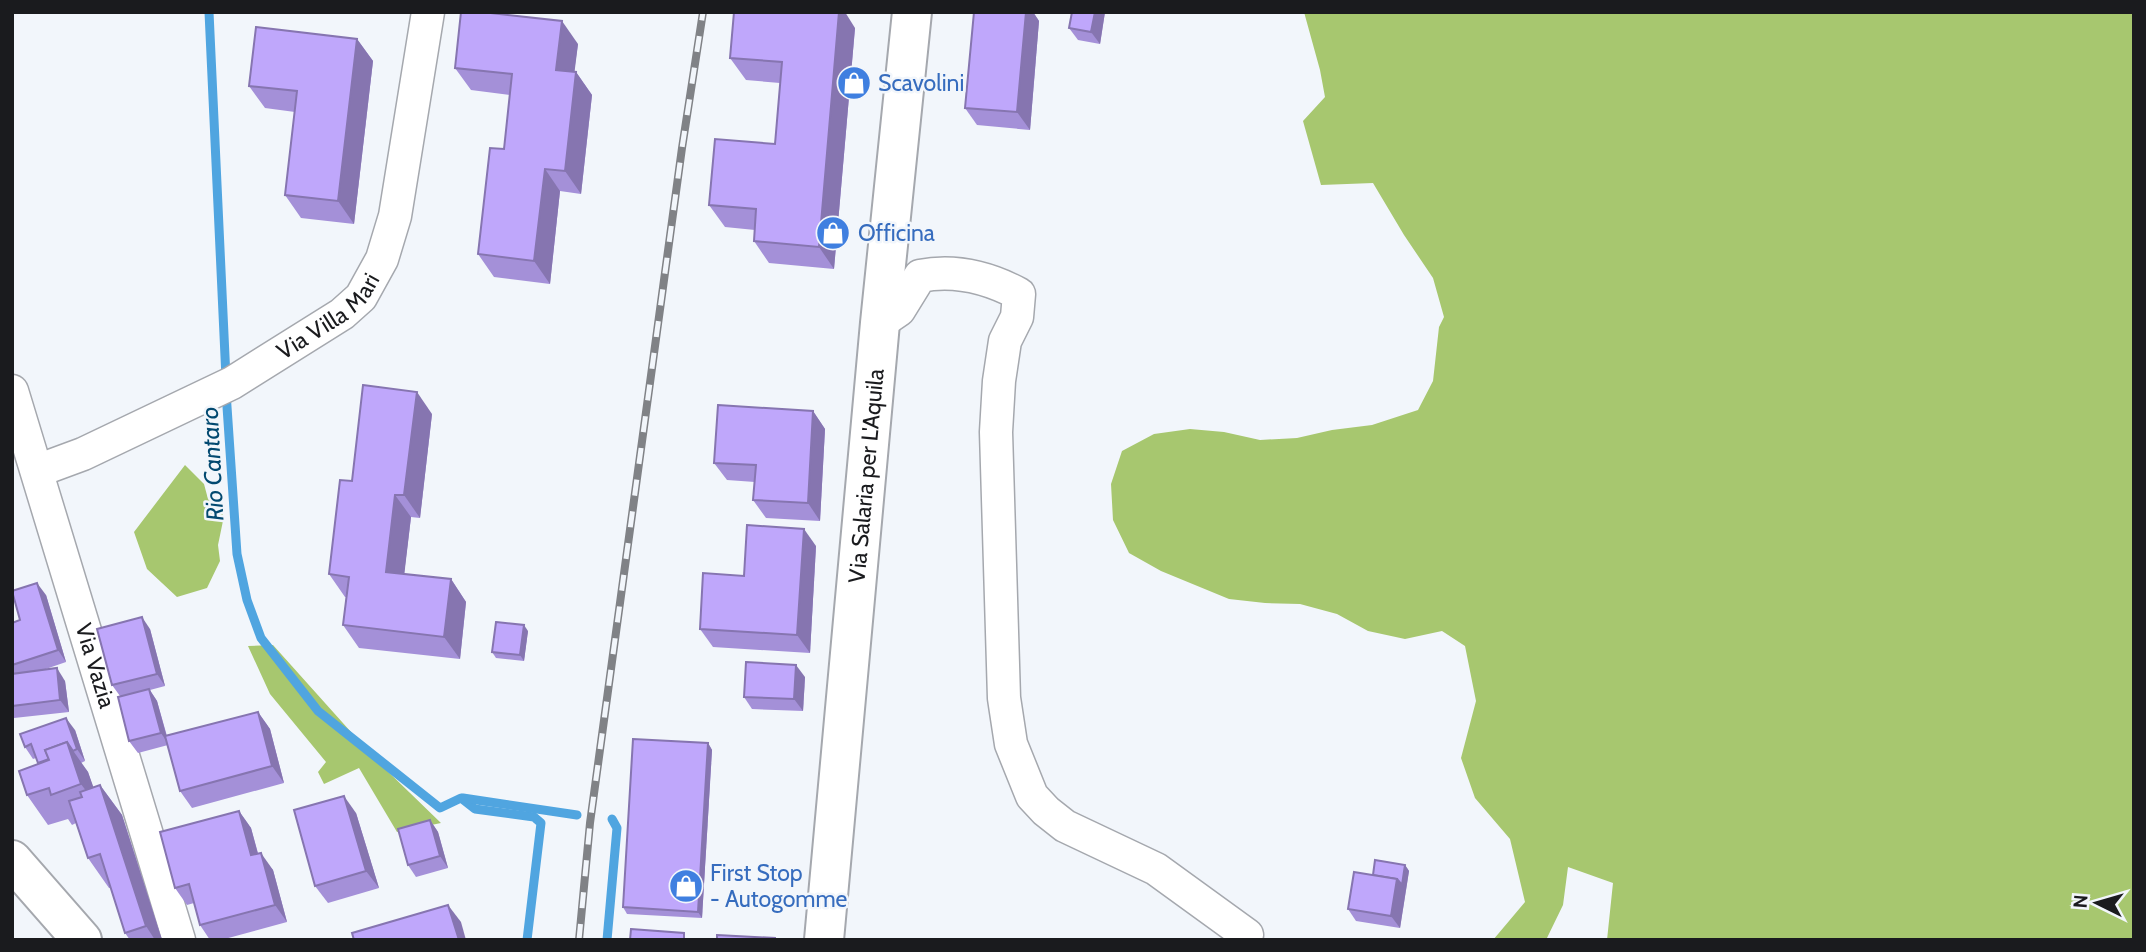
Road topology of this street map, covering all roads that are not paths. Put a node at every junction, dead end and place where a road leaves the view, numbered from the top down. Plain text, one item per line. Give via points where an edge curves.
1 (428, 12) edge
2 (912, 12) edge
3 (880, 323) junction
4 (12, 391) edge
5 (37, 471) junction
6 (12, 860) edge
7 (1247, 935) dead end
8 (82, 940) edge
9 (179, 940) edge
10 (824, 940) edge

1 - 5 street, Via Villa Mari via 395,216 382,259 361,297 342,314 232,383
2 - 3 main road, Via Salaria per L'Aquila
3 - 7 street via 900,310 920,276 952,273 996,282 1019,294 1017,317 1005,341 996,432 1004,698 1011,744 1032,796 1046,811 1065,826 1156,869
3 - 10 main road, Via Salaria per L'Aquila
4 - 5 street, Via Vazia
5 - 9 street, Via Vazia
6 - 8 main road

